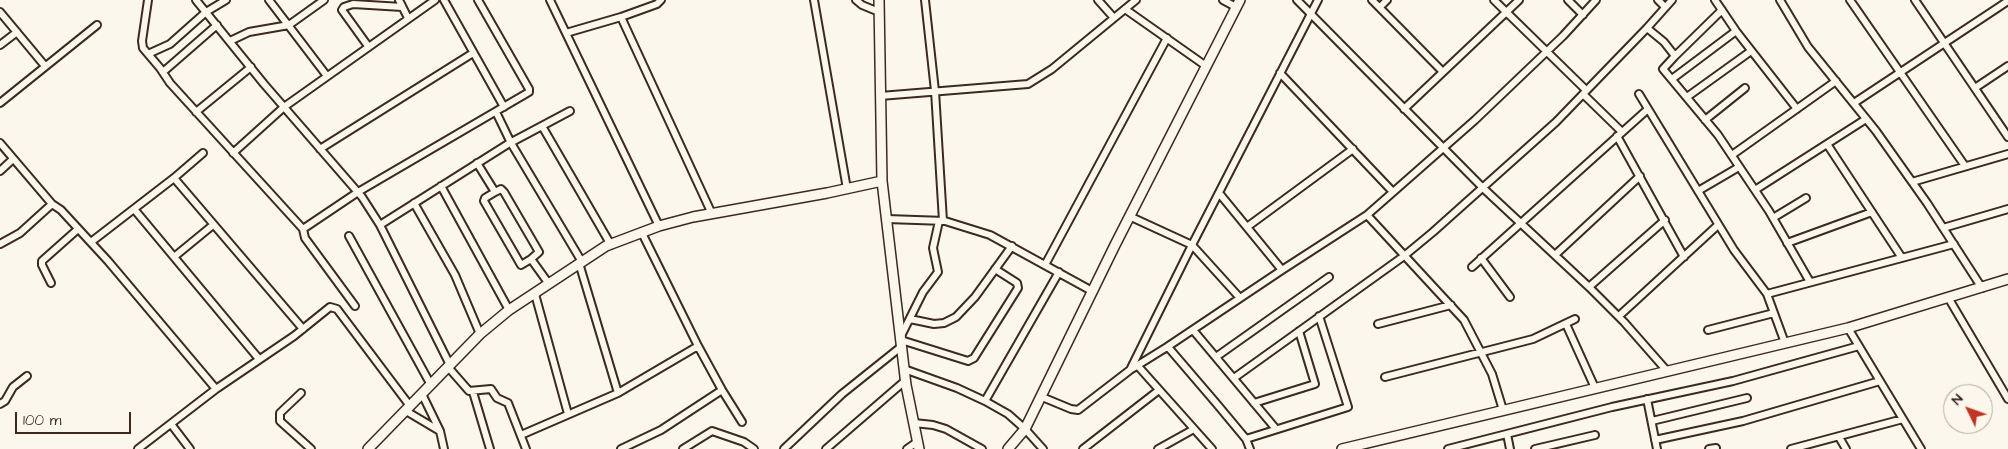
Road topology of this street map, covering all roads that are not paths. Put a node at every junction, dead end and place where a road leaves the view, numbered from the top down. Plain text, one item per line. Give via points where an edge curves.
1 (148, 0) edge
2 (196, 0) edge
3 (226, 0) edge
4 (269, 0) edge
5 (324, 0) edge
6 (398, 0) edge
7 (435, 0) edge
8 (444, 0) edge
9 (478, 0) edge
10 (550, 0) edge
11 (661, 0) edge
12 (814, 0) edge
13 (856, 0) edge
14 (879, 0) edge
15 (925, 0) edge
16 (1098, 0) edge
17 (1136, 0) edge
18 (1223, 0) edge
19 (1297, 0) edge
20 (1318, 0) edge
21 (1372, 0) edge
22 (1386, 0) edge
23 (1494, 0) edge
24 (1519, 0) edge
25 (1568, 0) edge
26 (1596, 0) edge
27 (1658, 0) edge
28 (1672, 0) edge
29 (1716, 0) edge
30 (1780, 0) edge
31 (1850, 0) edge
32 (1916, 0) edge
33 (2008, 1) edge
34 (1238, 4) edge
35 (402, 7) junction
36 (1380, 7) junction
37 (1665, 7) junction
38 (1125, 9) junction
39 (1722, 10) junction
40 (0, 12) edge
41 (206, 12) junction
42 (879, 12) junction
43 (1507, 12) junction
44 (1311, 14) junction
45 (1584, 15) junction
46 (621, 17) junction
47 (408, 18) junction
48 (1114, 18) junction
49 (97, 25) dead end
50 (217, 25) junction
51 (288, 25) junction
52 (1647, 28) junction
53 (1736, 31) junction
54 (17, 32) junction
55 (566, 33) junction
56 (1167, 38) junction
57 (230, 41) junction
58 (1945, 44) junction
59 (0, 45) edge
60 (368, 46) junction
61 (1752, 51) junction
62 (1546, 52) junction
63 (473, 53) junction
64 (148, 54) junction
65 (1675, 56) junction
66 (45, 66) junction
67 (250, 66) junction
68 (1206, 66) junction
69 (2008, 66) edge
70 (163, 72) junction
71 (1443, 72) junction
72 (1280, 73) junction
73 (1902, 73) junction
74 (327, 76) junction
75 (1672, 79) junction
76 (1836, 81) junction
77 (1745, 88) dead end
78 (1974, 88) junction
79 (936, 91) junction
80 (1585, 92) junction
81 (1639, 94) dead end
82 (880, 96) junction
83 (1687, 97) junction
84 (0, 103) edge
85 (1854, 103) junction
86 (284, 107) junction
87 (504, 107) junction
88 (1404, 109) junction
89 (1648, 109) junction
90 (1797, 109) junction
91 (570, 111) dead end
92 (196, 112) junction
93 (496, 112) junction
94 (1866, 119) junction
95 (1706, 120) junction
96 (542, 126) junction
97 (1620, 134) junction
98 (2008, 137) edge
99 (511, 142) junction
100 (0, 144) edge
101 (1827, 144) junction
102 (1353, 148) junction
103 (1443, 148) junction
104 (320, 149) junction
105 (203, 153) dead end
106 (233, 153) junction
107 (2008, 154) edge
108 (1732, 155) junction
109 (13, 159) junction
110 (477, 163) junction
111 (1966, 166) junction
112 (1739, 167) junction
113 (0, 171) edge
114 (1640, 176) junction
115 (174, 178) junction
116 (882, 181) junction
117 (1912, 182) junction
118 (441, 186) junction
119 (1483, 188) junction
120 (847, 189) junction
121 (1755, 190) junction
122 (1698, 191) junction
123 (358, 192) junction
124 (495, 192) junction
125 (1393, 192) junction
126 (1219, 193) junction
127 (1806, 198) dead end
128 (414, 202) junction
129 (52, 204) junction
130 (134, 209) junction
131 (2008, 209) edge
132 (1872, 212) junction
133 (712, 214) junction
134 (1367, 215) junction
135 (1129, 216) junction
136 (1773, 218) junction
137 (887, 219) junction
138 (1665, 220) junction
139 (941, 221) junction
140 (1521, 223) junction
141 (213, 225) junction
142 (380, 225) junction
143 (1718, 225) junction
144 (659, 226) junction
145 (1247, 228) junction
146 (1943, 228) junction
147 (78, 229) junction
148 (303, 230) junction
149 (642, 233) junction
150 (350, 236) dead end
151 (91, 242) junction
152 (1787, 243) junction
153 (0, 244) edge
154 (1954, 244) junction
155 (611, 245) junction
156 (1192, 245) junction
157 (1012, 246) junction
158 (1555, 254) junction
159 (1404, 256) junction
160 (174, 257) junction
161 (1684, 257) junction
162 (1481, 258) junction
163 (1902, 258) junction
164 (531, 259) junction
165 (580, 262) junction
166 (1045, 265) junction
167 (1472, 267) dead end
168 (995, 269) junction
169 (1282, 270) junction
170 (1058, 272) junction
171 (1330, 277) dead end
172 (2008, 280) edge
173 (1810, 282) junction
174 (51, 283) dead end
175 (549, 284) junction
176 (1589, 286) junction
177 (1982, 288) junction
178 (1092, 291) junction
179 (535, 294) junction
180 (1768, 294) junction
181 (1510, 297) dead end
182 (1240, 298) junction
183 (1949, 298) junction
184 (355, 306) dead end
185 (1451, 306) junction
186 (509, 310) junction
187 (1774, 313) junction
188 (1320, 316) junction
189 (1619, 316) junction
190 (910, 319) junction
191 (1576, 319) dead end
192 (1378, 324) dead end
193 (1566, 324) junction
194 (1848, 328) junction
195 (303, 330) junction
196 (1193, 330) junction
197 (1708, 330) dead end
198 (1299, 331) junction
199 (480, 334) junction
200 (901, 341) junction
201 (1785, 343) junction
202 (698, 346) junction
203 (1859, 346) junction
204 (1168, 347) junction
205 (1481, 352) junction
206 (1216, 357) junction
207 (259, 359) junction
208 (1137, 365) junction
209 (449, 366) junction
210 (904, 370) junction
211 (1130, 370) junction
212 (1667, 371) junction
213 (27, 376) dead end
214 (1234, 378) junction
215 (1385, 378) dead end
216 (906, 380) junction
217 (1880, 381) junction
218 (431, 385) junction
219 (1595, 388) junction
220 (216, 389) junction
221 (722, 390) junction
222 (1160, 390) junction
223 (473, 392) junction
224 (301, 393) dead end
225 (618, 393) junction
226 (422, 394) junction
227 (1042, 397) junction
228 (1747, 398) dead end
229 (1647, 399) junction
230 (2008, 399) edge
231 (985, 401) junction
232 (1254, 403) junction
233 (0, 404) edge
234 (408, 409) junction
235 (1503, 410) junction
236 (568, 414) junction
237 (1903, 420) junction
238 (1652, 421) junction
239 (742, 422) dead end
240 (914, 423) junction
241 (171, 424) junction
242 (1194, 429) junction
243 (1276, 429) junction
244 (1025, 430) junction
245 (440, 431) junction
246 (1507, 434) junction
247 (521, 435) junction
248 (1595, 435) dead end
249 (1840, 437) junction
250 (1246, 439) junction
251 (1655, 440) junction
252 (918, 445) edge
253 (138, 449) edge
254 (190, 449) edge
255 (311, 449) edge
256 (368, 449) edge
257 (444, 449) edge
258 (490, 449) edge
259 (526, 449) edge
260 (621, 449) edge
261 (683, 449) edge
262 (754, 449) edge
263 (784, 449) edge
264 (826, 449) edge
265 (907, 449) edge
266 (982, 449) edge
267 (1008, 449) edge
268 (1043, 449) edge
269 (1083, 449) edge
270 (1158, 449) edge
271 (1212, 449) edge
272 (1250, 449) edge
273 (1342, 449) edge
274 (1448, 449) edge
275 (1510, 449) edge
276 (1535, 449) edge
277 (1658, 449) edge
278 (1791, 449) edge
279 (1846, 449) edge
280 (1921, 449) edge

1 - 64 street via 141,45
2 - 41 street
3 - 41 street
4 - 51 street
5 - 51 street
6 - 35 street
7 - 47 street
8 - 63 street
9 - 87 street via 529,89
10 - 55 street
11 - 46 street
12 - 120 street
13 - 42 street
14 - 42 street
15 - 79 street
16 - 48 street
17 - 38 street
18 - 34 street
19 - 44 street
20 - 44 street
21 - 36 street
22 - 36 street
23 - 43 street
24 - 43 street
25 - 45 street
26 - 45 street
27 - 37 street
28 - 37 street
29 - 39 street
30 - 76 street via 1808,47
31 - 73 street
32 - 58 street
33 - 58 street
34 - 68 street
35 - 47 street
35 - 60 street via 353,4 344,7 342,10
36 - 71 street
37 - 52 street
38 - 48 street
38 - 56 street
39 - 53 street
39 - 65 street
40 - 54 street
41 - 50 street
41 - 64 street via 170,44
42 - 82 street
43 - 62 street
43 - 71 street
44 - 72 street
44 - 88 street
45 - 62 street
46 - 55 street
46 - 133 street
47 - 60 street
48 - 79 street via 1052,69 1028,84
49 - 66 street
50 - 57 street
50 - 70 street
51 - 57 street via 249,32
51 - 74 street
52 - 65 street
52 - 80 street
53 - 61 street
53 - 75 street
54 - 59 street
54 - 66 street
55 - 144 street
56 - 68 street
56 - 166 street
57 - 67 street
58 - 73 street
58 - 78 street
60 - 74 street
61 - 83 street
61 - 90 street
62 - 80 street
62 - 103 street
63 - 87 street
63 - 104 street
64 - 70 street
65 - 75 street via 1663,68
66 - 84 street
67 - 86 street
67 - 92 street
68 - 135 street
69 - 78 street
70 - 92 street
71 - 88 street
72 - 102 street
72 - 126 street
73 - 85 street
73 - 111 street
74 - 86 street
75 - 83 street
76 - 85 street
76 - 90 street
77 - 95 street
78 - 98 street
79 - 82 street
79 - 139 street
80 - 97 street
80 - 119 street
81 - 89 street
82 - 116 street
83 - 95 street
85 - 94 street
86 - 104 street
86 - 106 street
87 - 93 street
88 - 103 street
89 - 97 street
89 - 122 street
90 - 108 street
91 - 96 street
92 - 106 street
93 - 99 street
93 - 123 street
94 - 101 street
94 - 117 street
95 - 108 street
96 - 99 street
96 - 155 street
97 - 114 street
97 - 140 street
99 - 110 street
99 - 165 street
100 - 109 street
101 - 121 street
101 - 132 street
102 - 125 street
102 - 145 street
103 - 119 street
103 - 125 street
104 - 123 street
105 - 115 street
106 - 148 street
107 - 111 street
108 - 112 street
109 - 113 street
109 - 129 street
110 - 118 street
110 - 124 street
111 - 117 street
112 - 121 street
112 - 122 street
114 - 138 street
114 - 158 street
115 - 130 street
115 - 141 street
116 - 120 street
116 - 137 street
117 - 146 street
118 - 128 street
118 - 186 street
119 - 140 street
119 - 159 street
120 - 133 street
121 - 136 street
122 - 143 street
123 - 142 street
123 - 148 street
124 - 164 street via 503,190 539,252
124 - 164 street via 484,201 520,265
125 - 134 street
126 - 145 street
126 - 156 street
127 - 136 street
128 - 142 street
128 - 199 street via 455,275
129 - 147 street via 62,210
129 - 153 street via 20,233
130 - 151 street
130 - 160 street
131 - 146 street
132 - 152 street
132 - 163 street
133 - 144 street
134 - 159 street
134 - 169 street
135 - 156 street
135 - 178 street
136 - 152 street
137 - 139 street
137 - 200 street
138 - 161 street
138 - 176 street
139 - 157 street via 990,235
139 - 190 street via 933,248 938,272 923,292
140 - 158 street
140 - 162 street
141 - 160 street
141 - 195 street
142 - 209 street
143 - 161 street
143 - 180 street
144 - 149 street
145 - 169 street
146 - 154 street
147 - 151 street
147 - 174 street via 42,261
148 - 184 street via 305,238
149 - 155 street
149 - 202 street
150 - 218 street
151 - 220 street
152 - 173 street
154 - 163 street
154 - 177 street
155 - 165 street
156 - 182 street
156 - 211 street
157 - 166 street
157 - 168 street
158 - 176 street
159 - 185 street
159 - 188 street
160 - 207 street
161 - 189 street
162 - 167 street
162 - 181 street
163 - 173 street
164 - 175 street
165 - 175 street
165 - 225 street
166 - 170 street
168 - 190 street via 975,297 951,320 934,324
168 - 200 street via 1018,283 1018,288 974,358 968,360
169 - 182 street
170 - 178 street
170 - 231 street
171 - 206 street
172 - 177 street
173 - 180 street
175 - 179 street
176 - 189 street
177 - 183 street
178 - 227 street
179 - 186 street
179 - 236 street
180 - 187 street
182 - 196 street
183 - 194 street
183 - 230 street
185 - 192 street
185 - 205 street via 1464,320
186 - 199 street
187 - 197 street
187 - 201 street
188 - 198 street
188 - 243 street via 1348,407
189 - 212 street
190 - 200 street
191 - 193 street
193 - 205 street via 1533,338
193 - 219 street
194 - 201 street
194 - 203 street
195 - 207 street
195 - 234 street via 327,308 335,308
196 - 204 street
196 - 206 street
198 - 214 street
198 - 232 street via 1315,384
199 - 209 street
200 - 210 street
200 - 263 street
201 - 212 street
202 - 221 street
202 - 225 street
203 - 217 street
203 - 229 street via 1733,382
204 - 208 street
204 - 250 street
205 - 215 street
205 - 235 street
206 - 214 street
207 - 220 street
208 - 211 street
208 - 222 street
209 - 218 street
209 - 223 street via 467,390
210 - 216 street
210 - 231 street
211 - 227 street via 1075,411
212 - 219 street
213 - 233 street
214 - 232 street
216 - 240 street
216 - 264 street
217 - 237 street
217 - 251 street via 1743,421
218 - 226 street
219 - 235 street
220 - 241 street
221 - 239 street
221 - 260 street via 661,430
222 - 242 street
222 - 269 street
223 - 247 street via 491,389 497,398 508,402
223 - 258 street
224 - 255 street via 280,414 280,421
225 - 236 street
226 - 234 street
226 - 245 street
227 - 244 street
228 - 238 street
229 - 238 street
229 - 246 street
231 - 244 street via 1008,414
232 - 243 street
234 - 245 street
234 - 256 street
235 - 273 street
236 - 247 street
237 - 249 street
237 - 280 street
238 - 251 street
240 - 252 street
240 - 266 street via 946,429
241 - 253 street
241 - 254 street
242 - 270 street
242 - 271 street
243 - 250 street
244 - 267 street
244 - 268 street
245 - 257 street
246 - 274 street
246 - 275 street
247 - 259 street
248 - 276 street
249 - 278 street
249 - 279 street
250 - 272 street
251 - 277 street
252 - 265 street
261 - 262 street via 712,430

